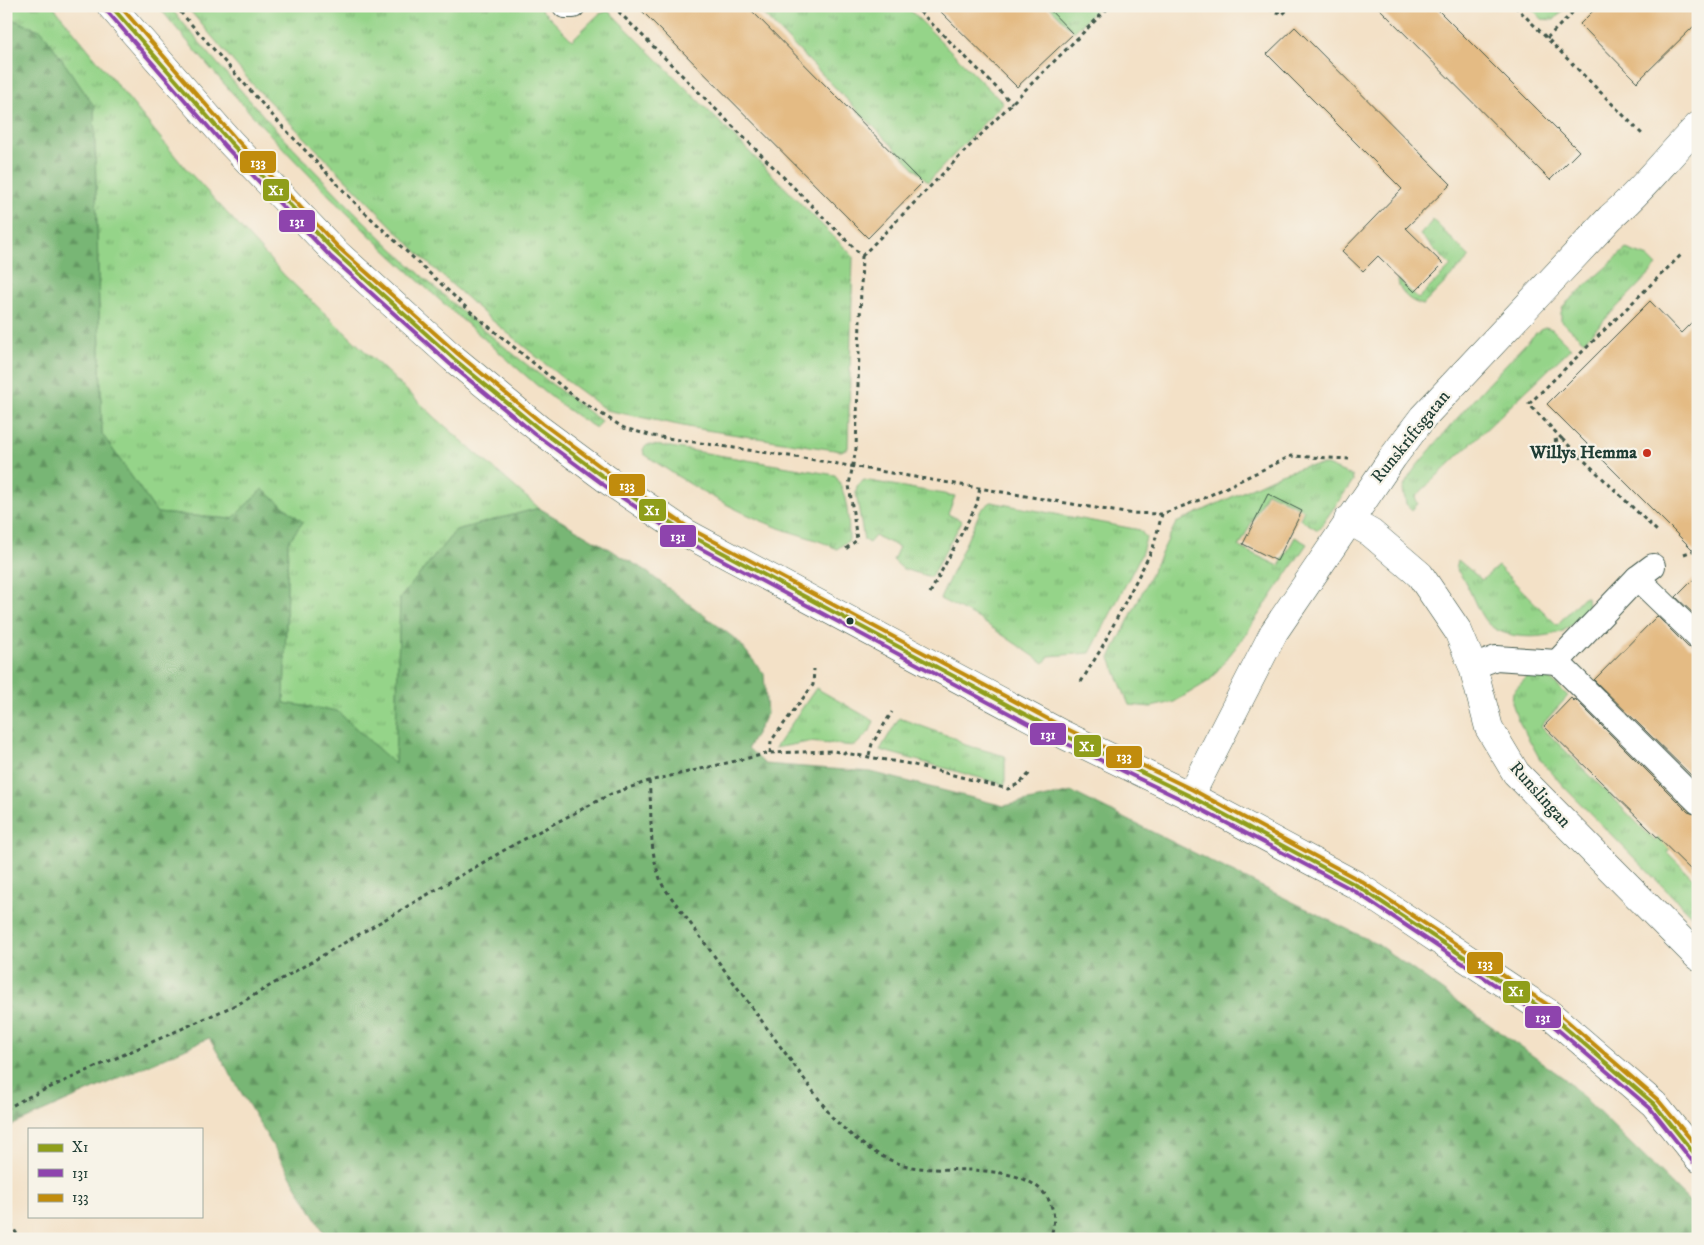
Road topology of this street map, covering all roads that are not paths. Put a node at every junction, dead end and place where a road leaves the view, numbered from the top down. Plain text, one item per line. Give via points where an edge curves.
1 (111, 6) edge
2 (565, 6) edge
3 (573, 6) edge
4 (1698, 126) edge
5 (1348, 520) junction
6 (1698, 637) edge
7 (1557, 662) junction
8 (1473, 667) junction
9 (1190, 796) junction
10 (1698, 802) edge
11 (1698, 957) edge
12 (1698, 1158) edge

1 - 9 street via 230,142 334,251 454,359 605,478 686,533 1060,733
2 - 3 lane
4 - 5 street, Runskriftsgatan via 1423,417
5 - 8 street, Runslingan via 1371,533 1420,574 1458,631
5 - 9 street, Runskriftsgatan via 1274,632
6 - 7 lane via 1645,572
7 - 8 lane via 1496,658
7 - 10 lane
8 - 11 street, Runslingan via 1488,728 1516,773
9 - 12 street via 1356,885 1547,1012 1654,1104

